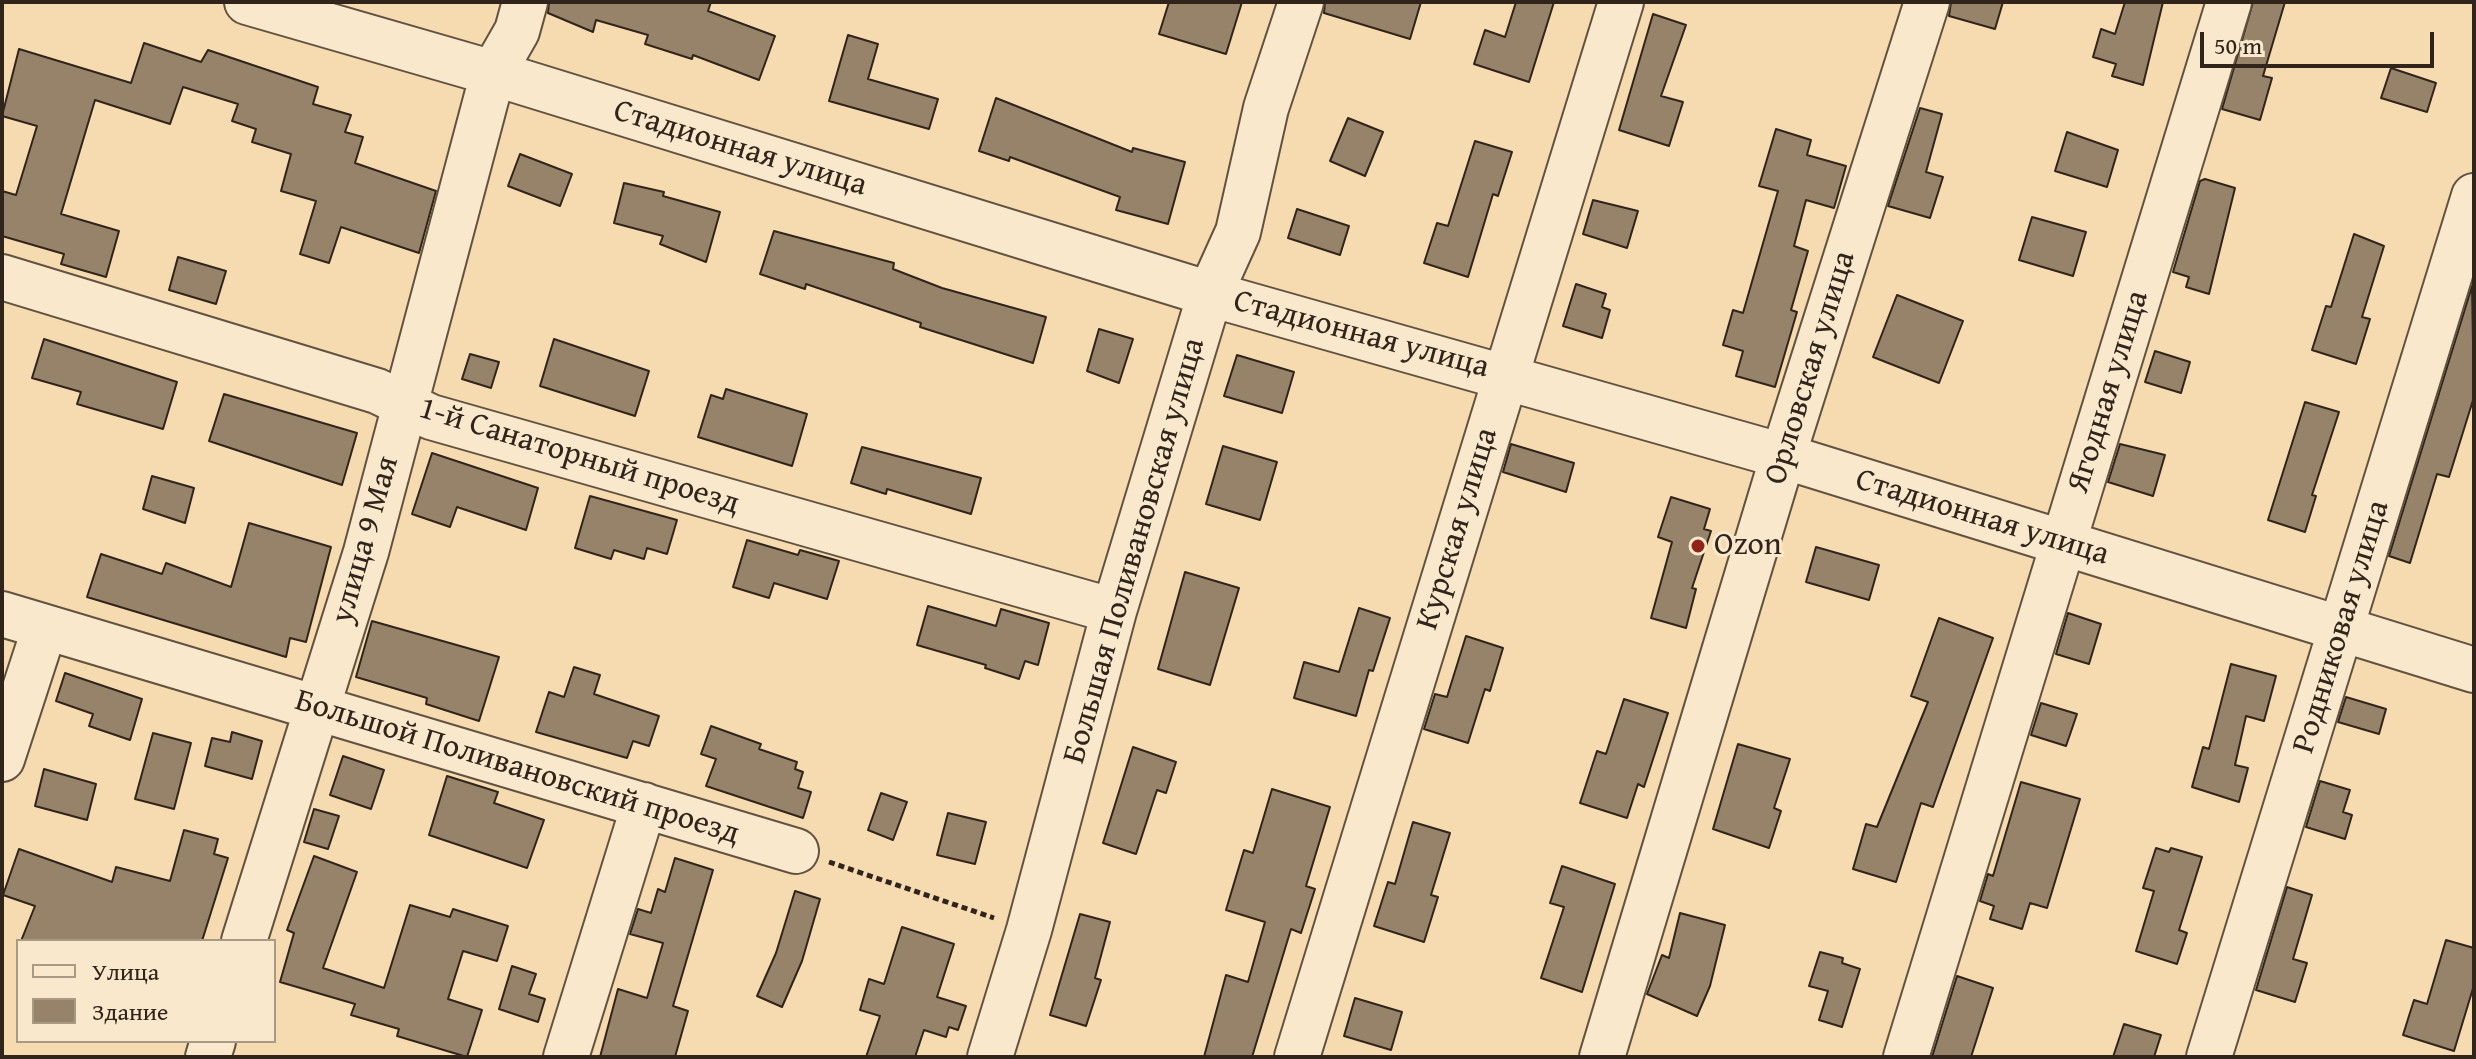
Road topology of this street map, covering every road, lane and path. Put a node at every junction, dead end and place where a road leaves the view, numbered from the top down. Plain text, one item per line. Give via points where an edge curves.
1 (247, 2) edge
2 (525, 2) edge
3 (1301, 2) edge
4 (1621, 2) edge
5 (1927, 2) edge
6 (2229, 2) edge
7 (493, 73) junction
8 (2474, 196) edge
9 (2, 277) edge
10 (1210, 294) junction
11 (1504, 375) junction
12 (404, 405) junction
13 (1783, 456) junction
14 (2063, 543) junction
15 (1114, 611) junction
16 (2, 614) edge
17 (45, 627) junction
18 (2341, 630) junction
19 (2474, 670) edge
20 (315, 708) junction
21 (2, 759) edge
22 (644, 805) junction
23 (796, 851) joint
24 (1029, 930) junction
25 (245, 939) edge
26 (566, 1057) edge
27 (990, 1057) edge
28 (1297, 1057) edge
29 (1602, 1057) edge
30 (1906, 1057) edge
31 (2209, 1057) edge

1 - 7 street, Стадионная улица
2 - 7 street, улица 9 Мая via 517,31
3 - 10 street, Большая Поливановская улица via 1266,108 1238,232
4 - 11 street, Курская улица
5 - 13 street, Орловская улица
6 - 14 street, Ягодная улица
7 - 10 street, Стадионная улица
7 - 12 street, улица 9 Мая
8 - 18 street, Родниковая улица
9 - 12 street, 1-й Санаторный проезд via 377,391
10 - 11 street, Стадионная улица
10 - 15 street, Большая Поливановская улица
11 - 13 street, Стадионная улица
11 - 28 street, Курская улица
12 - 15 street, 1-й Санаторный проезд via 431,417
12 - 20 street, улица 9 Мая via 366,552
13 - 14 street, Стадионная улица
13 - 29 street, Орловская улица
14 - 18 street, Стадионная улица
14 - 30 street, Ягодная улица
15 - 24 street, Большая Поливановская улица
16 - 17 street, Большой Поливановский проезд
17 - 20 street, Большой Поливановский проезд
17 - 21 street
18 - 19 street, Стадионная улица
18 - 31 street, Родниковая улица
20 - 22 street, Большой Поливановский проезд
20 - 25 street, улица 9 Мая
22 - 23 street, Большой Поливановский проезд
22 - 26 street
23 - 24 path
24 - 27 street, Большая Поливановская улица

